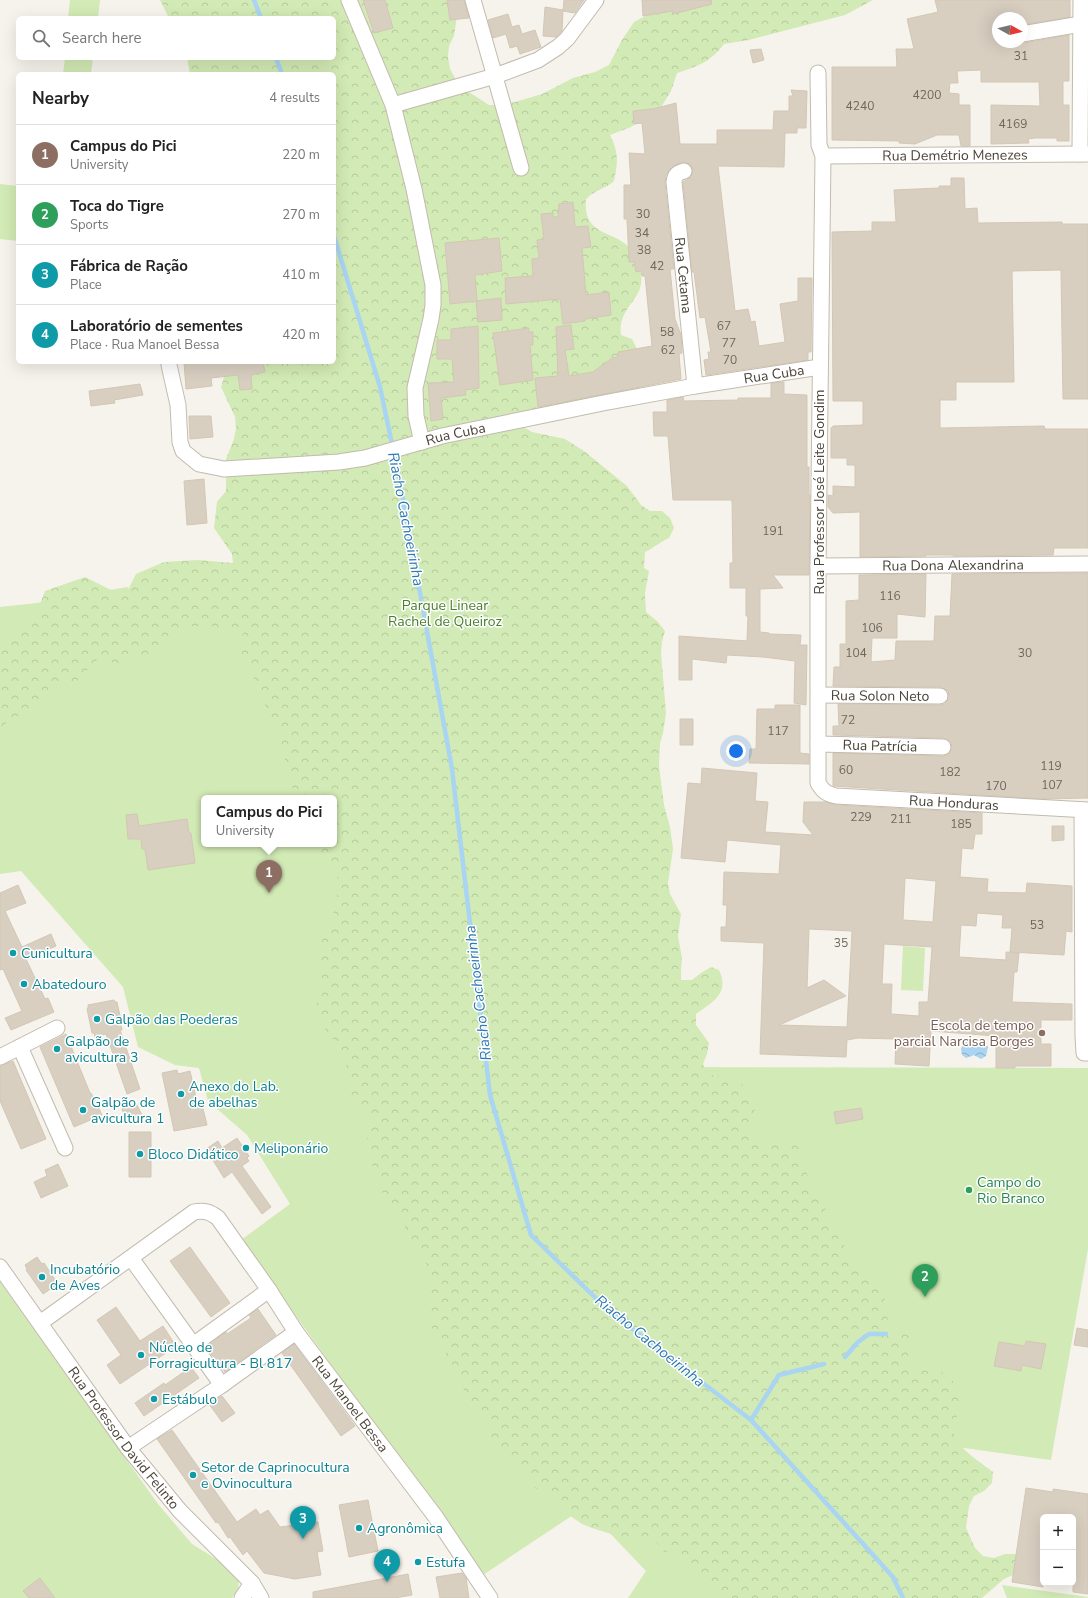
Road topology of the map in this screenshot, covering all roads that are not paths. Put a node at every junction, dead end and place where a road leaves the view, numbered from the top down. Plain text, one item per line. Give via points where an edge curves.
1 (349, 0) edge
2 (473, 0) edge
3 (596, 0) edge
4 (1081, 0) edge
5 (1081, 24) junction
6 (1028, 33) edge
7 (818, 73) dead end
8 (495, 76) junction
9 (393, 105) junction
10 (1084, 154) edge
11 (823, 156) junction
12 (521, 168) dead end
13 (684, 171) dead end
14 (169, 365) dead end
15 (820, 367) junction
16 (695, 386) junction
17 (418, 443) junction
18 (1088, 564) edge
19 (818, 566) junction
20 (819, 695) junction
21 (940, 696) dead end
22 (818, 744) junction
23 (942, 747) dead end
24 (822, 790) joint
25 (1085, 810) edge
26 (58, 1028) dead end
27 (20, 1047) junction
28 (1088, 1053) edge
29 (0, 1058) edge
30 (65, 1148) dead end
31 (131, 1258) junction
32 (0, 1267) edge
33 (269, 1290) junction
34 (40, 1323) junction
35 (296, 1332) junction
36 (193, 1345) junction
37 (222, 1385) junction
38 (128, 1448) junction
39 (252, 1583) junction
40 (242, 1598) edge
41 (260, 1598) edge
42 (490, 1598) edge

1 - 9 street
2 - 8 street
3 - 8 street via 558,47 538,60
4 - 5 street
5 - 6 street
5 - 10 street
7 - 11 street, Rua Professor José Leite Gondim via 819,145
8 - 9 street
8 - 12 street
9 - 17 street via 414,188 433,285 431,319 415,388
10 - 11 street, Rua Demétrio Menezes
11 - 15 street, Rua Professor José Leite Gondim
13 - 16 street, Rua Cetama via 678,173 674,182
14 - 17 street, Rua Cuba via 178,406 183,452 199,464 224,469 339,462
15 - 16 street, Rua Cuba
15 - 19 street, Rua Professor José Leite Gondim
16 - 17 street, Rua Cuba via 442,436
18 - 19 street, Rua Dona Alexandrina
19 - 20 street, Rua Professor José Leite Gondim
20 - 21 street, Rua Solon Neto
20 - 22 street, Rua Professor José Leite Gondim
22 - 23 street, Rua Patrícia
22 - 24 street, Rua Professor José Leite Gondim via 818,783
24 - 25 street, Rua Honduras via 836,796
25 - 28 street via 1083,1036 1084,1053
26 - 27 street
27 - 29 street
27 - 30 street
31 - 33 street, Rua Manoel Bessa via 194,1212 210,1212 218,1218
31 - 34 street
31 - 36 street
32 - 34 street, Rua Professor David Felinto
33 - 35 street, Rua Manoel Bessa
33 - 36 street
34 - 38 street, Rua Professor David Felinto
35 - 37 street
35 - 42 street, Rua Manoel Bessa via 435,1516
36 - 37 street
37 - 38 street
38 - 39 street, Rua Professor David Felinto via 180,1511
39 - 40 street
39 - 41 street, Rua Professor David Felinto

